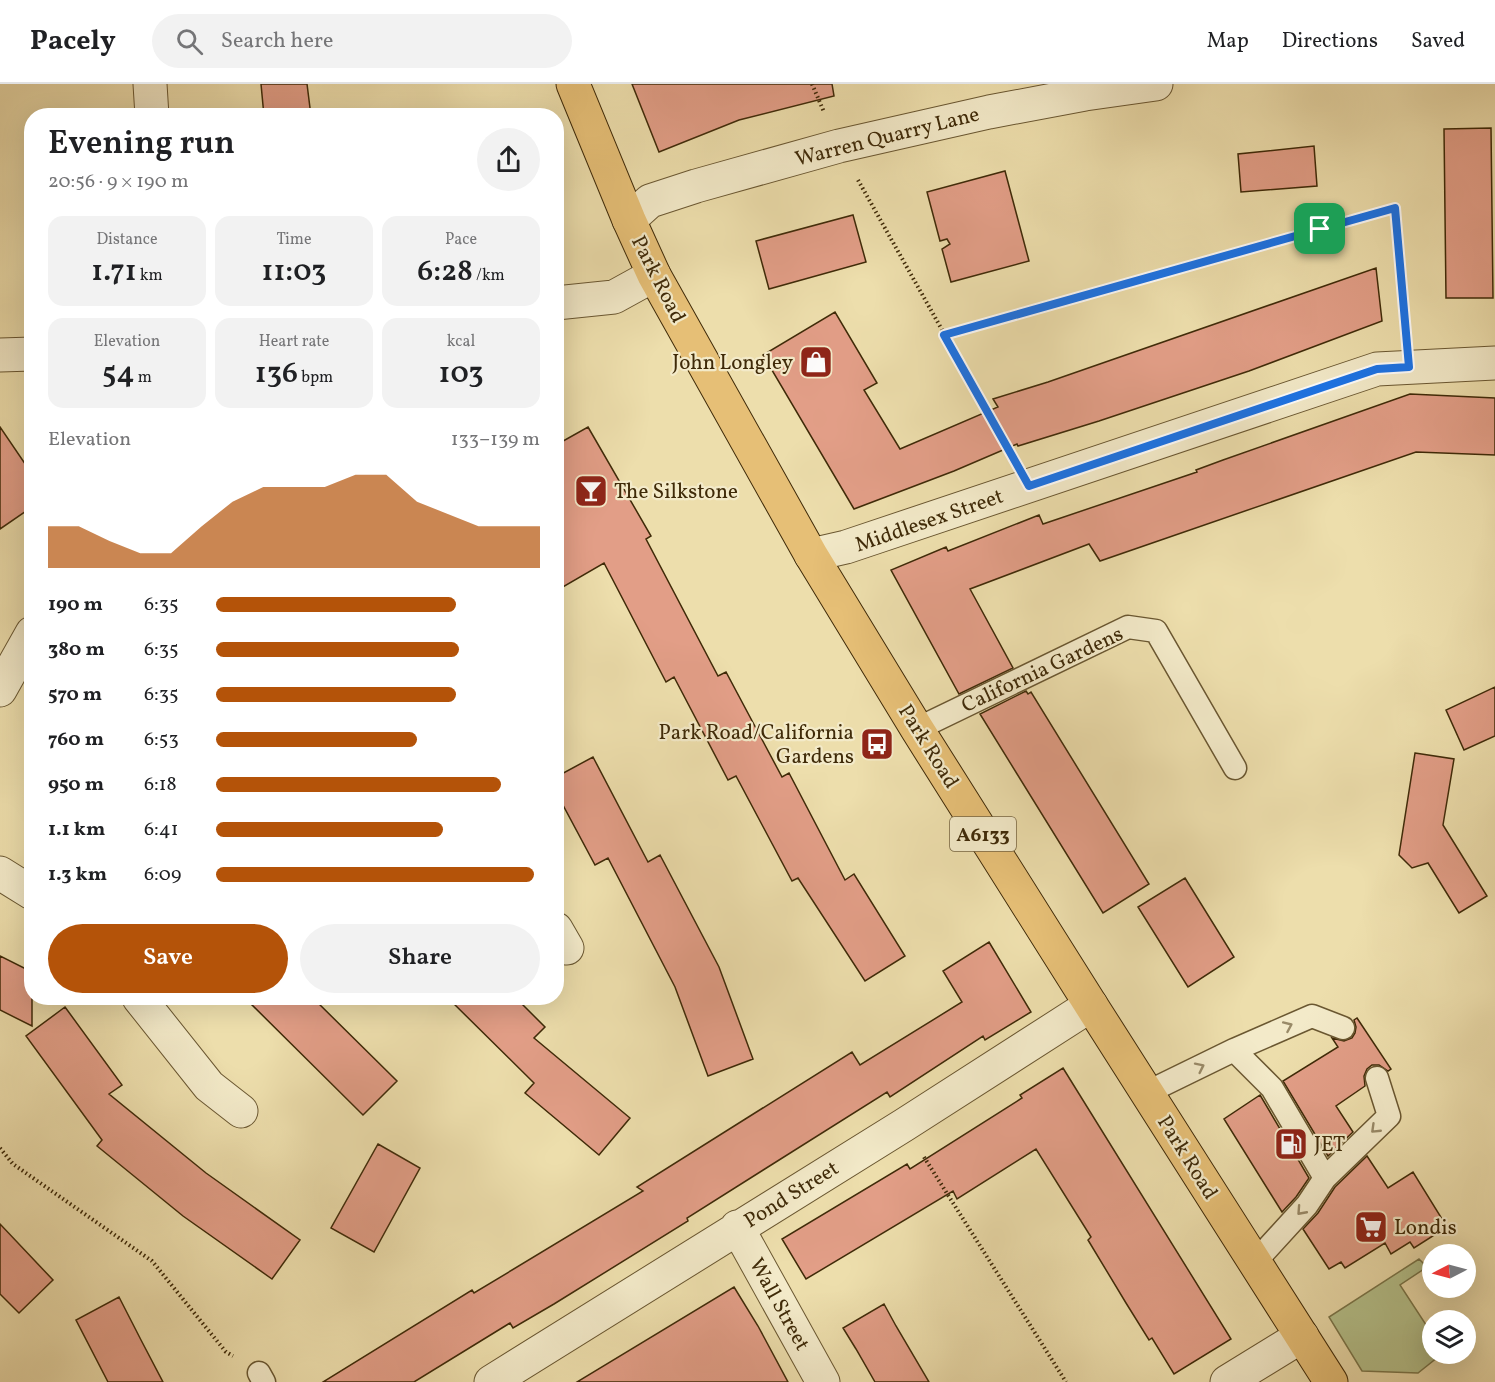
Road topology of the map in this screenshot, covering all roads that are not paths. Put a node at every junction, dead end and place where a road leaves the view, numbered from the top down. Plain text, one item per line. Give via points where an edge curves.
1 (150, 84) edge
2 (573, 84) edge
3 (1156, 84) edge
4 (152, 108) edge
5 (629, 220) junction
6 (654, 275) junction
7 (564, 302) edge
8 (24, 354) edge
9 (0, 355) edge
10 (1495, 363) edge
11 (811, 555) junction
12 (24, 647) edge
13 (0, 690) edge
14 (917, 729) junction
15 (1234, 768) dead end
16 (0, 873) edge
17 (24, 888) edge
18 (145, 1005) edge
19 (1091, 1005) junction
20 (1343, 1028) dead end
21 (1234, 1050) junction
22 (1377, 1078) dead end
23 (1148, 1092) junction
24 (241, 1111) dead end
25 (1325, 1178) junction
26 (737, 1227) junction
27 (1255, 1262) junction
28 (1302, 1336) junction
29 (491, 1382) edge
30 (823, 1382) edge
31 (1227, 1382) edge
32 (1331, 1382) edge

1 - 4 street
2 - 5 highway, Park Road / A6133
3 - 5 street, Warren Quarry Lane via 999,110 840,146 650,201
5 - 6 highway, Park Road / A6133
6 - 7 street via 614,297
6 - 11 highway, Park Road / A6133
8 - 9 street
10 - 11 street, Middlesex Street via 1377,369 846,548
11 - 14 highway, Park Road / A6133
12 - 13 street
14 - 15 lane, California Gardens via 1128,627 1156,632
14 - 19 highway, Park Road / A6133
16 - 17 street
18 - 24 street via 209,1086
19 - 23 highway, Park Road / A6133
19 - 26 street, Pond Street
21 -> 20 lane via 1312,1016
23 -> 21 lane
21 - 25 lane via 1272,1088
22 -> 25 lane via 1389,1116
23 - 27 highway, Park Road / A6133
25 -> 27 lane
26 - 29 street, Pond Street
26 - 30 street, Wall Street
27 - 28 highway, Park Road / A6133
28 - 31 street
28 - 32 highway, Park Road / A6133

